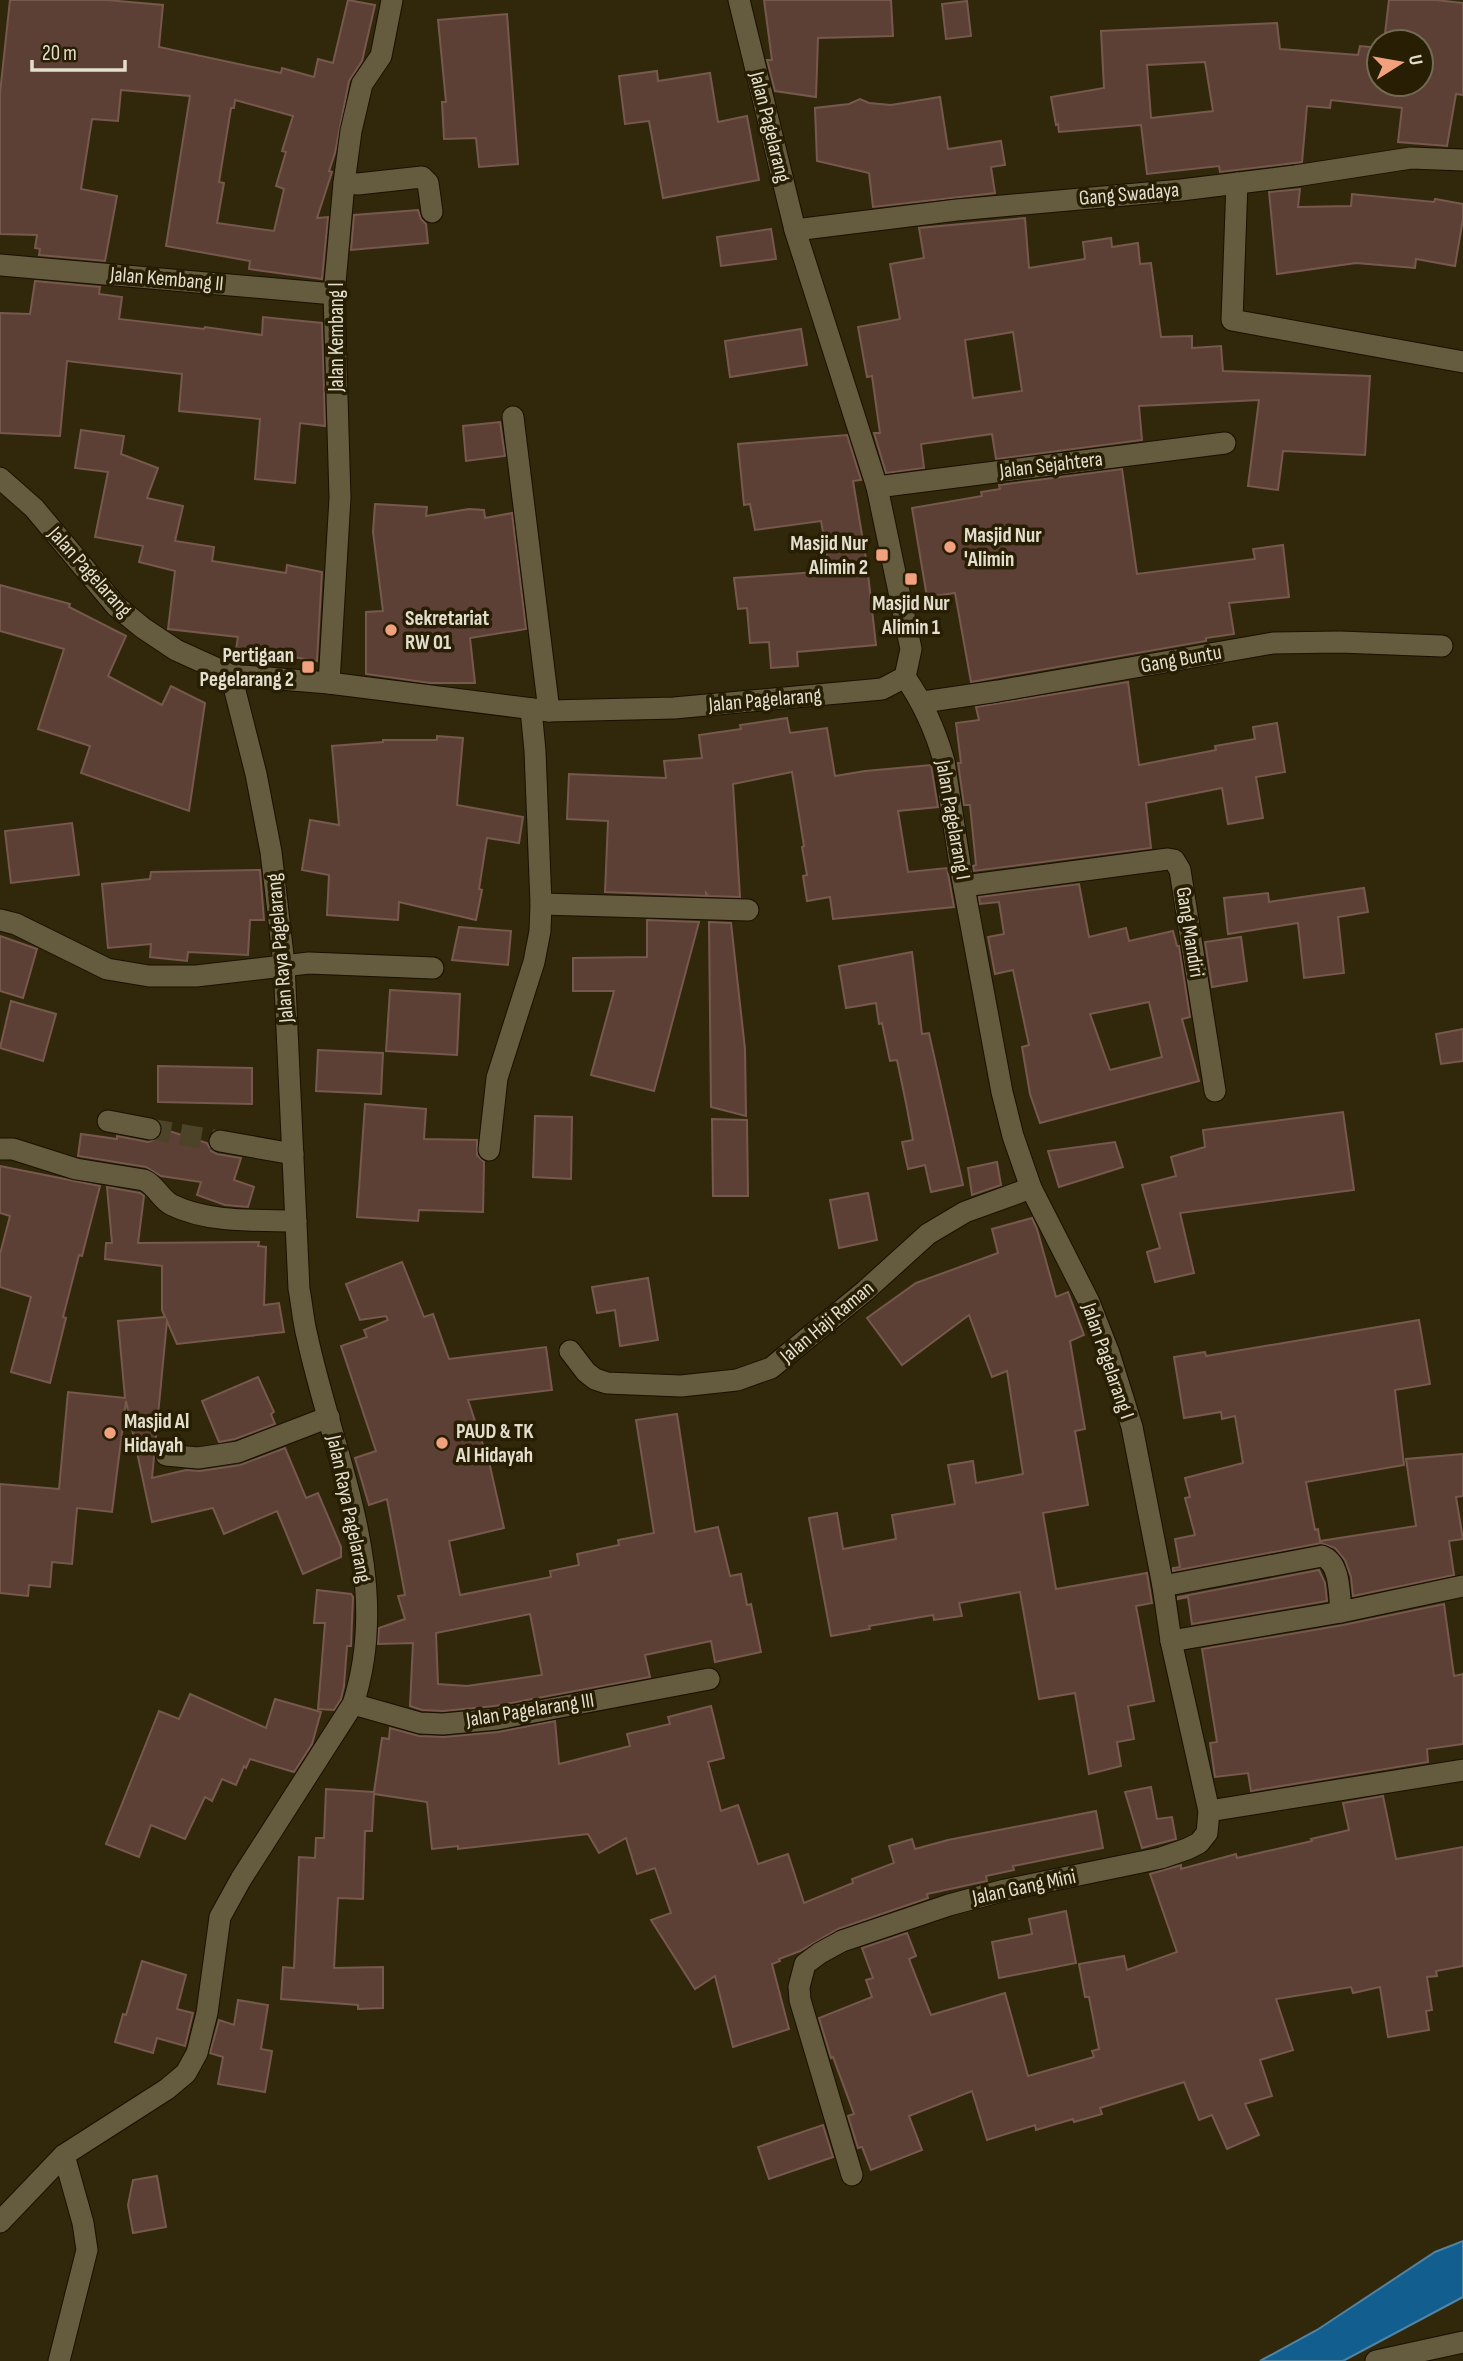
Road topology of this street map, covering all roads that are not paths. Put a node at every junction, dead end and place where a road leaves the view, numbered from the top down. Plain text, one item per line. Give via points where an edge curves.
1 (392, 0) edge
2 (739, 0) edge
3 (1463, 160) edge
4 (344, 183) junction
5 (1237, 183) junction
6 (432, 212) dead end
7 (795, 230) junction
8 (0, 265) edge
9 (334, 294) junction
10 (1463, 362) edge
11 (513, 417) dead end
12 (1225, 443) dead end
13 (0, 478) edge
14 (877, 487) junction
15 (1441, 646) dead end
16 (231, 675) junction
17 (905, 677) junction
18 (328, 683) junction
19 (923, 702) junction
20 (540, 710) junction
21 (964, 886) junction
22 (541, 904) junction
23 (748, 910) dead end
24 (0, 920) edge
25 (284, 964) junction
26 (433, 968) dead end
27 (1215, 1091) dead end
28 (107, 1121) dead end
29 (150, 1129) tunnel mouth
30 (220, 1141) tunnel mouth
31 (0, 1149) edge
32 (489, 1150) dead end
33 (293, 1154) junction
34 (1031, 1188) junction
35 (296, 1221) junction
36 (570, 1351) dead end
37 (329, 1417) junction
38 (166, 1455) dead end
39 (1163, 1586) junction
40 (1463, 1586) edge
41 (1341, 1612) junction
42 (1171, 1641) junction
43 (709, 1679) dead end
44 (353, 1704) junction
45 (1463, 1770) edge
46 (1209, 1811) junction
47 (64, 2155) junction
48 (852, 2175) dead end
49 (0, 2222) edge
50 (1463, 2342) edge
51 (59, 2361) edge
52 (1376, 2361) edge

1 - 4 street, Jalan Kembang I via 381,56 362,84
2 - 7 street, Jalan Pagelarang
3 - 5 street, Gang Swadaya via 1411,158
4 - 6 street via 422,177 429,183
4 - 9 street, Jalan Kembang I
5 - 7 street, Gang Swadaya
5 - 10 street via 1233,320
7 - 14 street, Jalan Pagelarang
8 - 9 street, Jalan Kembang II
9 - 18 street, Jalan Kembang I via 340,498
11 - 20 street
12 - 14 street, Jalan Sejahtera
13 - 16 street, Jalan Pagelarang via 34,508 116,606 176,650
14 - 17 street, Jalan Pagelarang via 911,649
15 - 19 street, Gang Buntu via 1273,643
16 - 18 street, Jalan Pagelarang
16 - 25 street, Jalan Raya Pagelarang via 266,826
17 - 19 street, Jalan Pagelarang I
17 - 20 street, Jalan Pagelarang via 882,689 674,708
18 - 20 street, Jalan Pagelarang
19 - 21 street, Jalan Pagelarang I via 944,761
20 - 22 street
21 - 27 street, Gang Mandiri via 1174,860 1180,870
21 - 34 street, Jalan Pagelarang I via 1002,1091
22 - 23 street
22 - 32 street via 534,961 497,1078
24 - 25 street via 107,969 149,976 196,976
25 - 26 street
25 - 33 street, Jalan Raya Pagelarang
28 - 29 street
30 - 33 street
31 - 35 street via 76,1169 144,1180 170,1205 205,1216
33 - 35 street, Jalan Raya Pagelarang
34 - 36 street, Jalan Haji Raman via 965,1212 928,1234 771,1368 737,1380 681,1386 607,1382 586,1372
34 - 39 street, Jalan Pagelarang I via 1089,1302 1109,1353 1132,1427
35 - 37 street, Jalan Raya Pagelarang via 307,1337
37 - 38 street via 238,1452 198,1458
37 - 44 street, Jalan Raya Pagelarang via 364,1559 368,1608 360,1682
39 - 41 street via 1322,1556 1335,1567
39 - 42 street, Jalan Pagelarang I
40 - 41 street
41 - 42 street
42 - 46 street, Jalan Pagelarang I
43 - 44 street, Jalan Pagelarang III via 443,1724 420,1723
44 - 47 street, Jalan Raya Pagelarang via 220,1917 207,2013 197,2053 186,2073 157,2097
45 - 46 street
46 - 48 street, Jalan Gang Mini via 1207,1833 1187,1850 949,1905 861,1934 805,1964 800,2000
47 - 49 street, Jalan Raya Pagelarang
47 - 51 street via 87,2250
50 - 52 street

